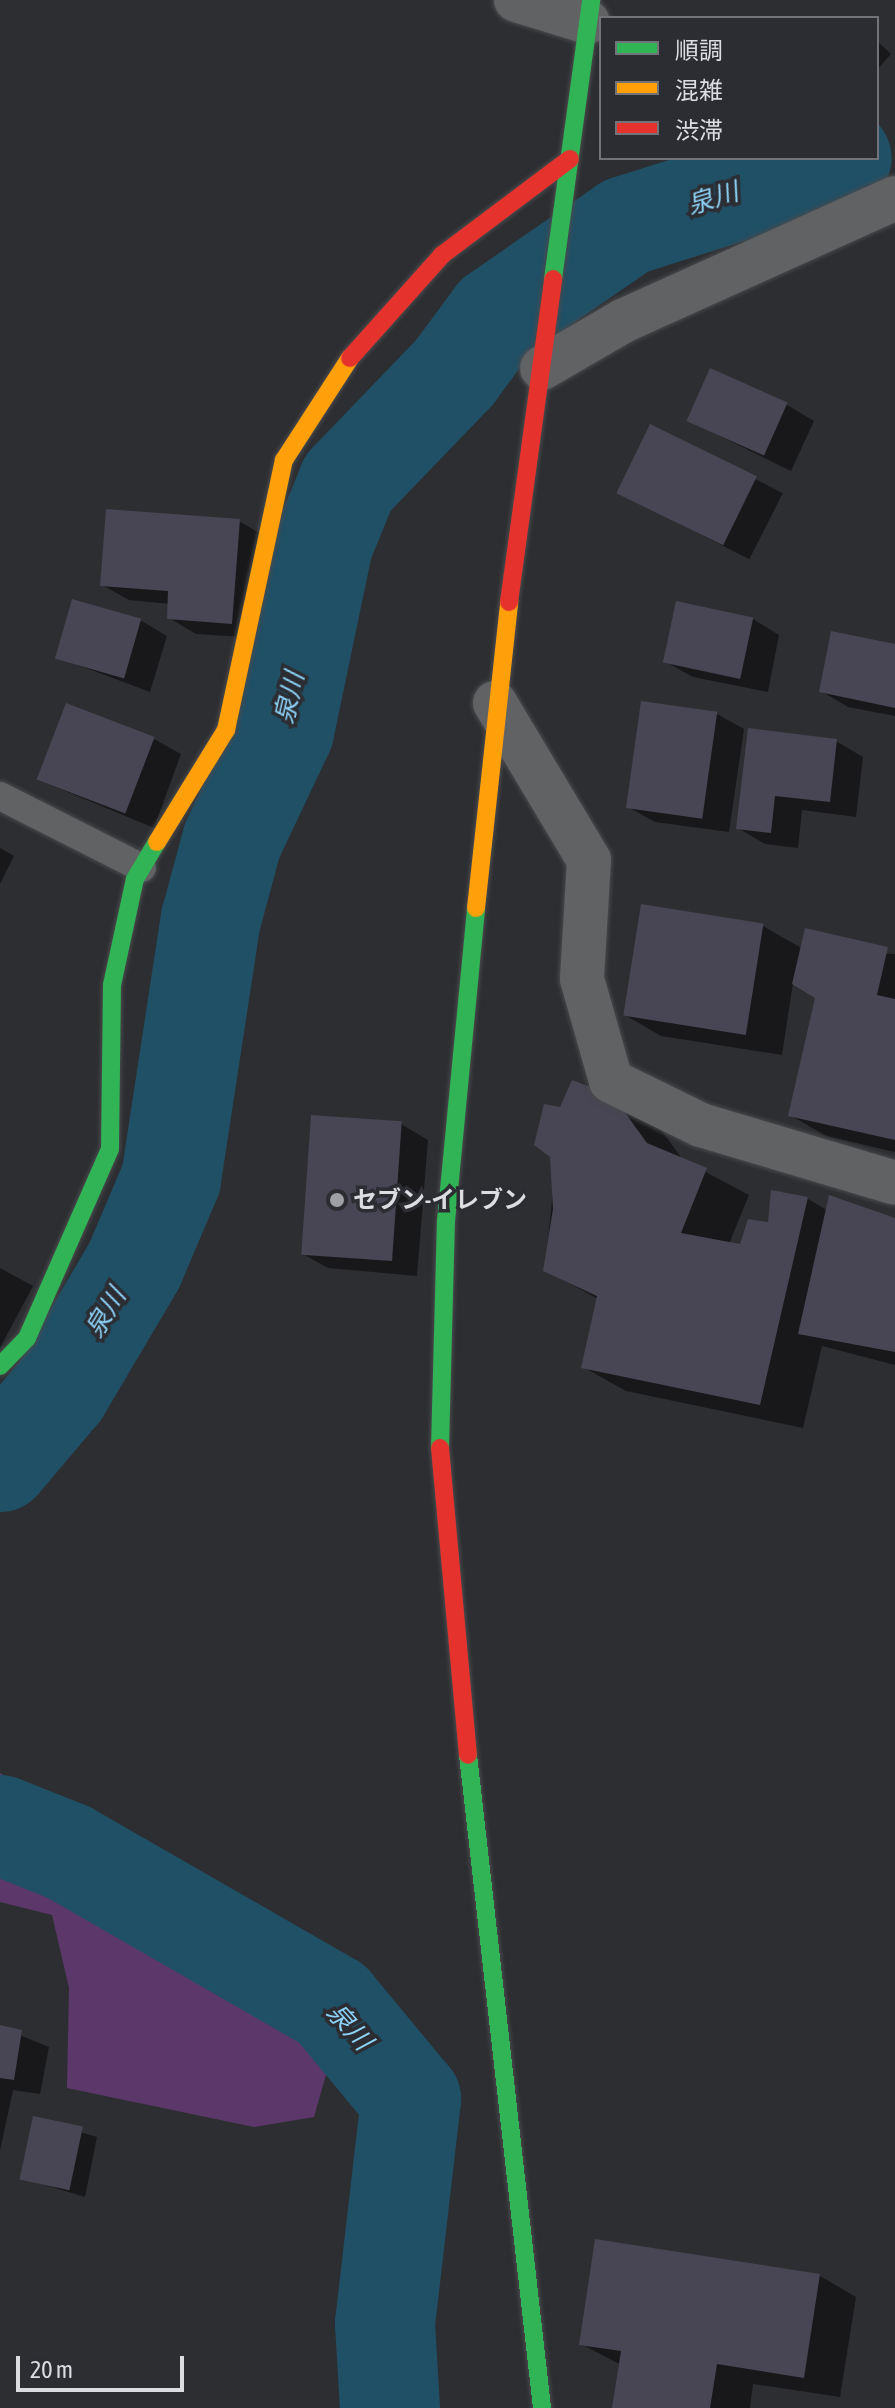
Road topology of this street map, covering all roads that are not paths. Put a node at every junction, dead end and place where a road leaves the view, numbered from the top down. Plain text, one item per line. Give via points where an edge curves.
1 (516, 0) edge
2 (589, 11) edge
3 (570, 159) junction
4 (895, 198) edge
5 (542, 363) junction
6 (495, 703) junction
7 (0, 796) edge
8 (142, 868) junction
9 (895, 1183) edge
10 (0, 1366) edge
11 (542, 2408) edge

1 - 2 street
2 - 3 street
3 - 5 street
3 - 8 street via 442,255 376,324 284,460 226,730
4 - 5 street
5 - 6 street
6 - 9 street via 589,860 582,979 611,1081 701,1125
6 - 11 street via 446,1221 439,1432 451,1604
7 - 8 lane
8 - 10 street via 112,985 110,1149 27,1338

